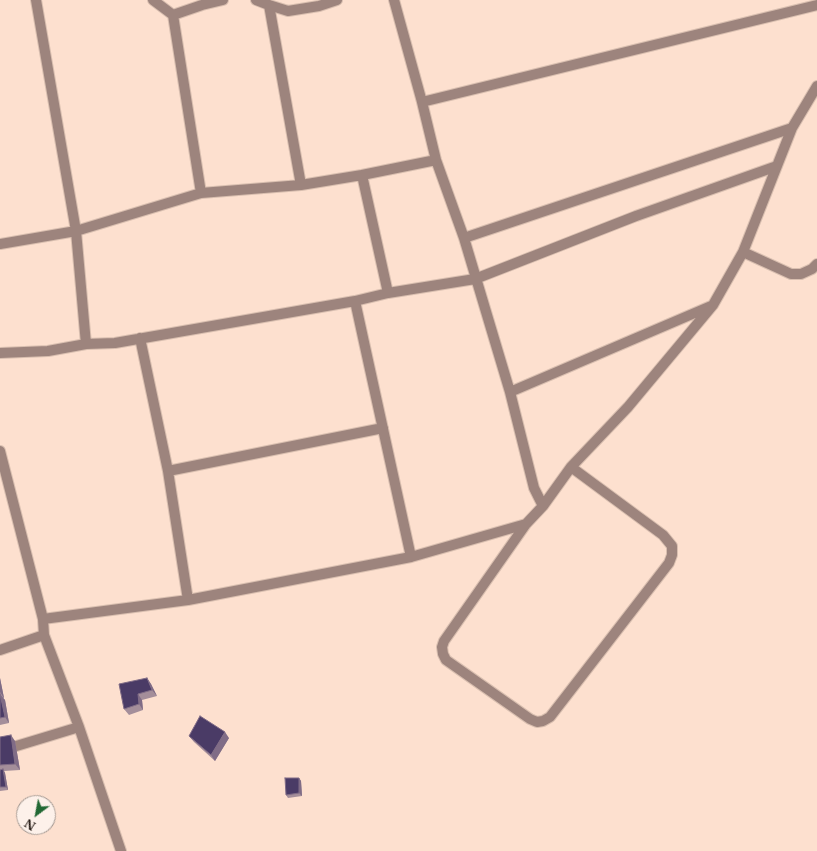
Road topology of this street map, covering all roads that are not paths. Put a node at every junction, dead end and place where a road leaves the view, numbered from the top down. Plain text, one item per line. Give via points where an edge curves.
1 (36, 0) edge
2 (153, 0) edge
3 (223, 0) edge
4 (256, 0) edge
5 (336, 0) edge
6 (394, 0) edge
7 (810, 4) edge
8 (269, 5) junction
9 (173, 15) junction
10 (817, 86) edge
11 (422, 102) junction
12 (792, 128) junction
13 (436, 160) junction
14 (777, 166) junction
15 (362, 175) junction
16 (301, 185) junction
17 (201, 192) junction
18 (76, 231) junction
19 (464, 238) junction
20 (0, 244) edge
21 (743, 252) junction
22 (817, 264) edge
23 (476, 279) junction
24 (388, 293) junction
25 (355, 301) junction
26 (713, 305) junction
27 (140, 338) junction
28 (86, 344) junction
29 (0, 353) edge
30 (510, 392) junction
31 (383, 428) junction
32 (0, 451) edge
33 (571, 467) junction
34 (168, 471) junction
35 (543, 506) junction
36 (526, 524) junction
37 (411, 557) junction
38 (188, 600) junction
39 (43, 619) junction
40 (44, 635) junction
41 (0, 650) edge
42 (79, 727) junction
43 (0, 751) edge
44 (121, 851) edge

1 - 18 street
2 - 9 street
3 - 9 street
4 - 8 street
5 - 8 street via 319,6 288,11
6 - 11 street
7 - 11 street
8 - 16 street
9 - 17 street
10 - 12 street
11 - 13 street
12 - 14 street
12 - 19 street
13 - 15 street
13 - 19 street
14 - 21 street
14 - 23 street via 636,216
15 - 16 street
15 - 24 street
16 - 17 street
17 - 18 street
18 - 20 street
18 - 28 street
19 - 23 street
21 - 22 street via 791,274 801,274
21 - 26 street
23 - 24 street
23 - 30 street
24 - 25 street
25 - 27 street
25 - 31 street
26 - 30 street
26 - 33 street via 628,407
27 - 28 street via 116,343
27 - 34 street
28 - 29 street via 48,351
30 - 35 street via 534,488
31 - 34 street
31 - 37 street
32 - 39 street
33 - 35 street
33 - 36 street via 663,535 672,546 672,555 660,576 550,717 537,722 446,660 442,647
34 - 38 street
35 - 36 street
36 - 37 street
37 - 38 street
38 - 39 street
39 - 40 street
40 - 41 street
40 - 42 street
42 - 43 street
42 - 44 street

